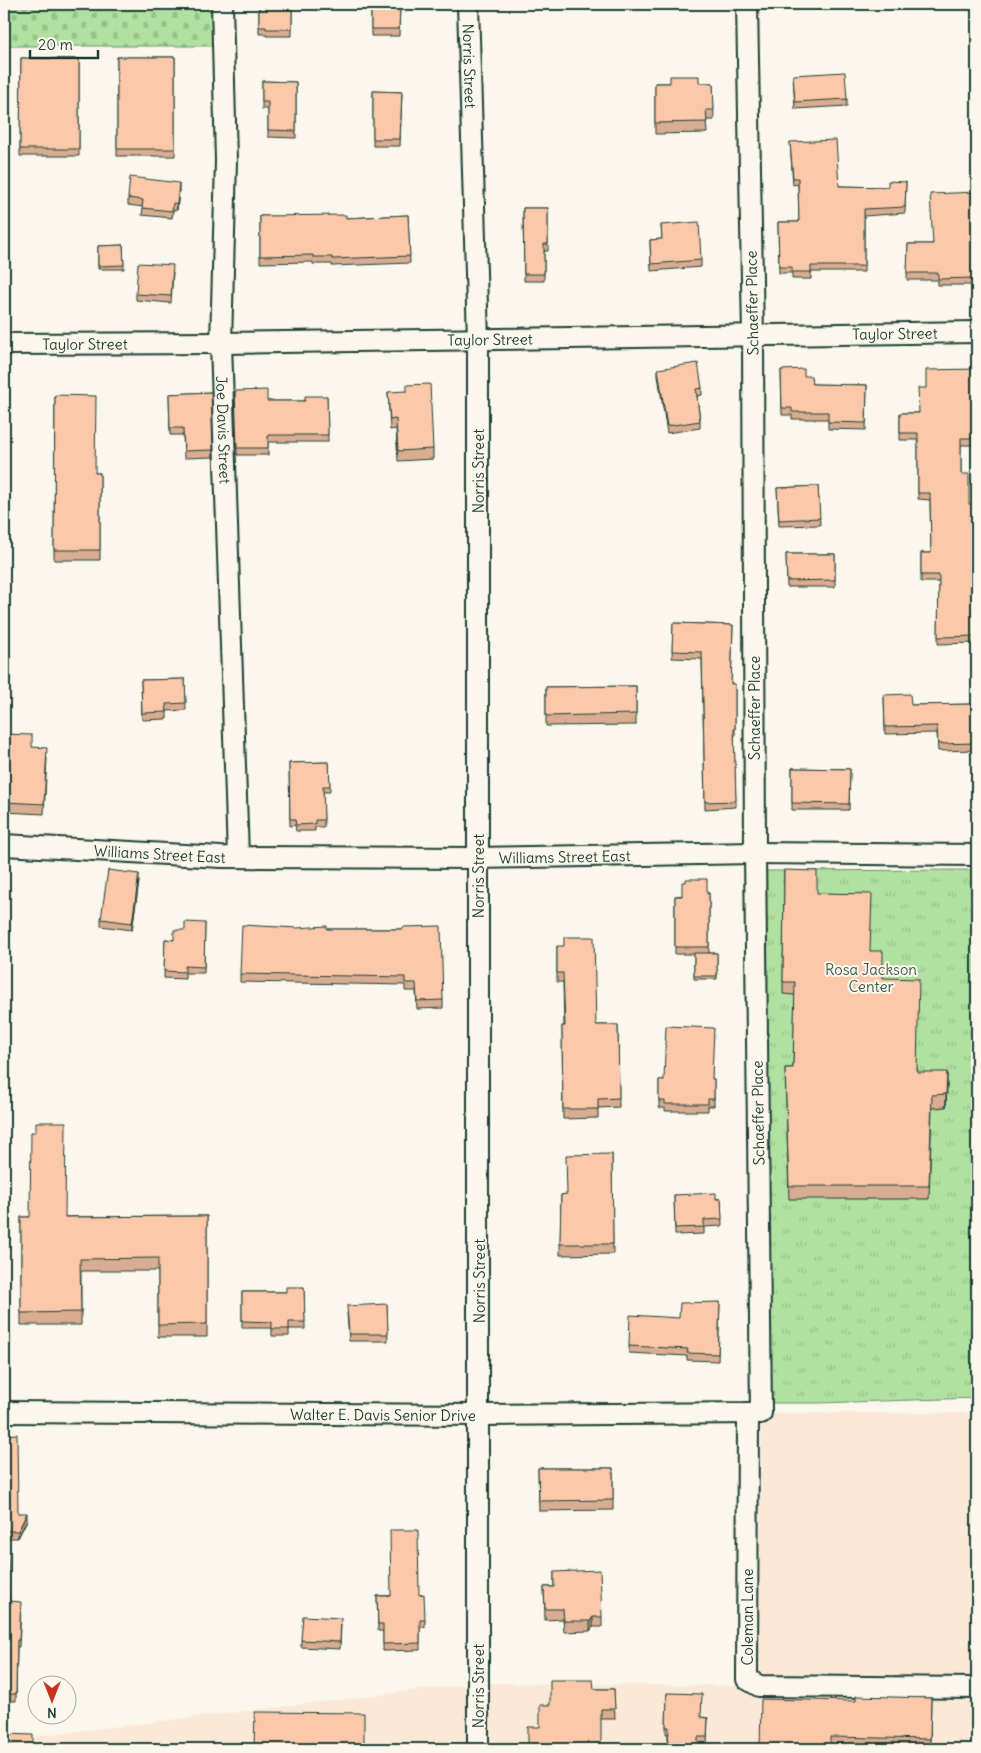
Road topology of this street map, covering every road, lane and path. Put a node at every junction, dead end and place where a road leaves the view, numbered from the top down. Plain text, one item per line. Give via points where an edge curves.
1 (222, 4) edge
2 (468, 4) edge
3 (747, 4) edge
4 (977, 332) edge
5 (753, 336) junction
6 (478, 340) junction
7 (221, 343) junction
8 (4, 344) edge
9 (4, 846) edge
10 (754, 853) junction
11 (977, 855) edge
12 (238, 857) junction
13 (478, 858) junction
14 (4, 1412) edge
15 (755, 1413) junction
16 (479, 1415) junction
17 (977, 1688) edge
18 (478, 1749) edge

1 - 7 street, Joe Davis Street via 226,161
2 - 6 street, Norris Street
3 - 5 street, Schaeffer Place
4 - 5 street, Taylor Street
5 - 6 street, Taylor Street
5 - 10 street, Schaeffer Place
6 - 7 street, Taylor Street
6 - 13 street, Norris Street
7 - 8 street, Taylor Street
7 - 12 street, Joe Davis Street
9 - 12 street, Williams Street East
10 - 11 street, Williams Street East
10 - 13 street, Williams Street East
10 - 15 street, Schaeffer Place
12 - 13 street, Williams Street East
13 - 16 street, Norris Street
14 - 16 street, Walter E. Davis Senior Drive
15 - 16 street, Walter E. Davis Senior Drive
15 - 17 street, Coleman Lane via 747,1679 759,1686
16 - 18 street, Norris Street

